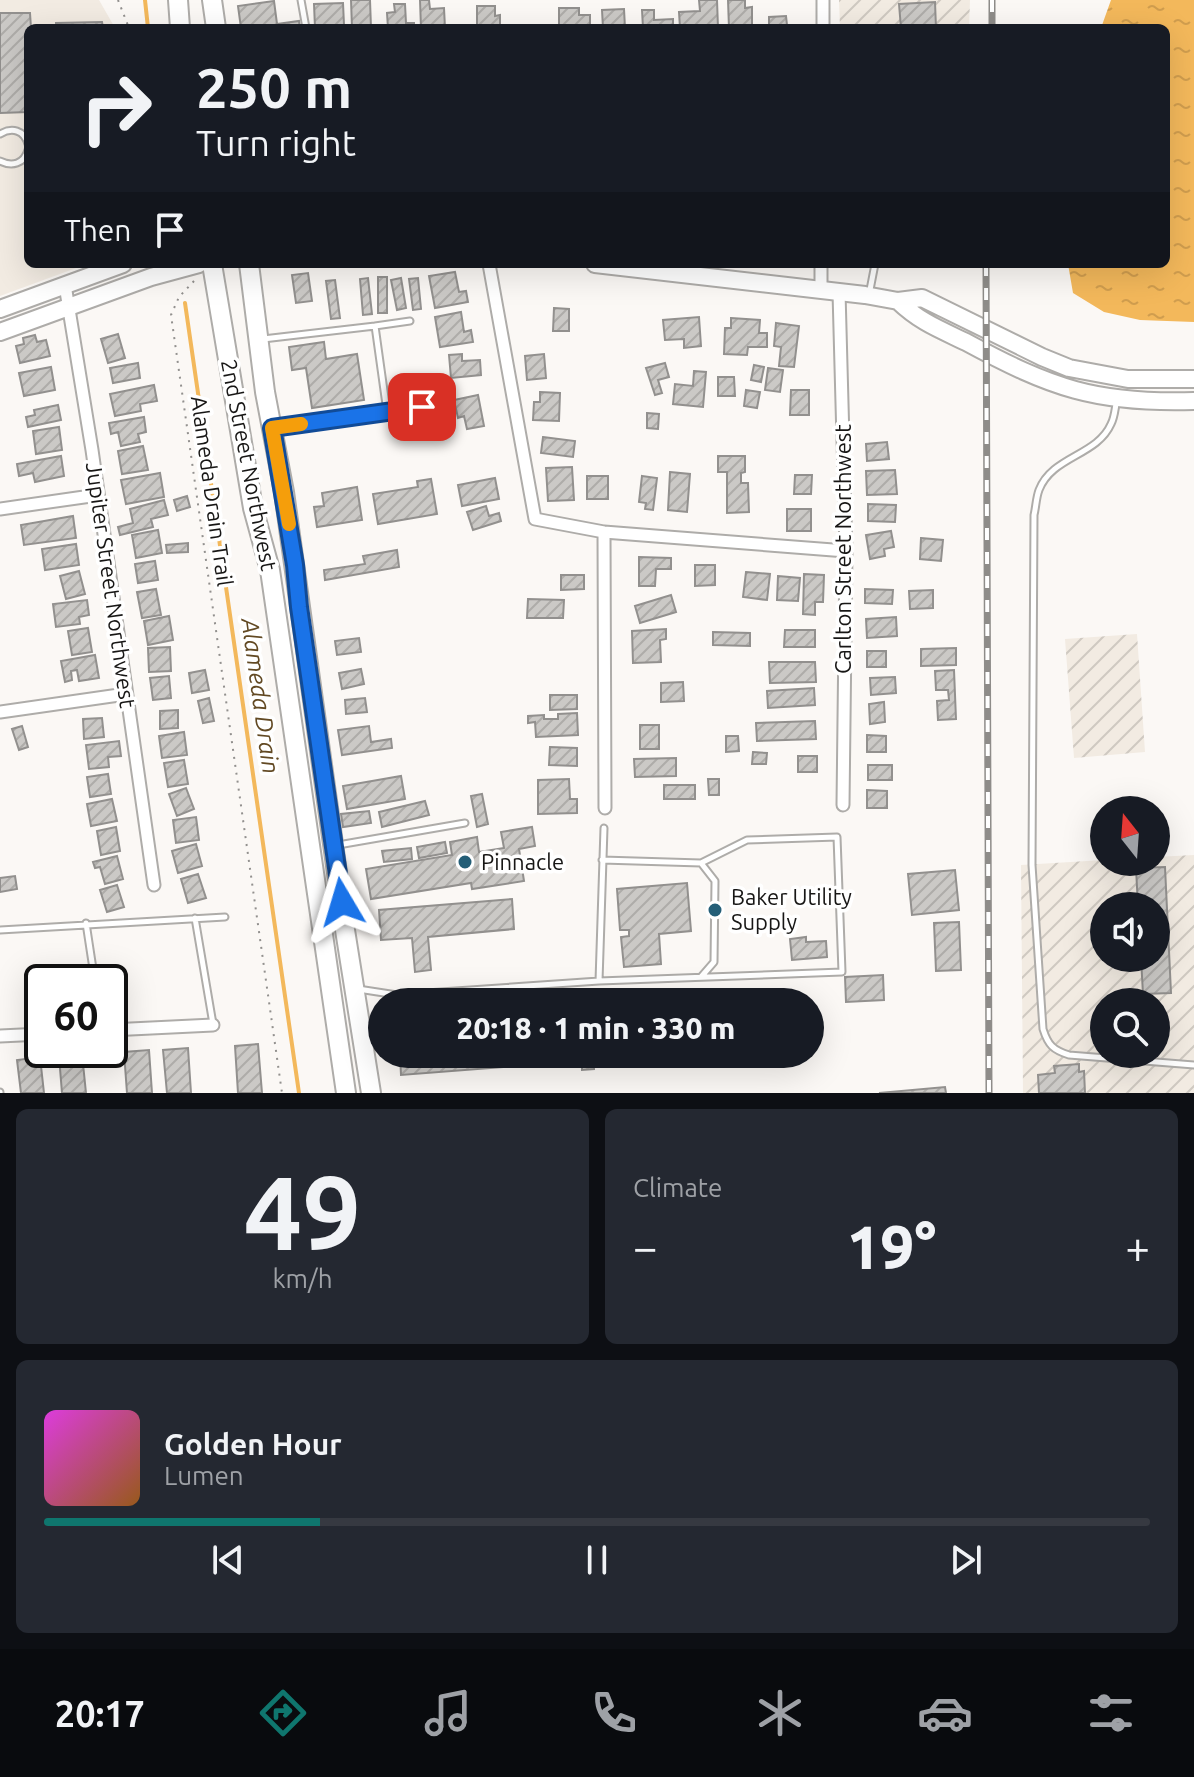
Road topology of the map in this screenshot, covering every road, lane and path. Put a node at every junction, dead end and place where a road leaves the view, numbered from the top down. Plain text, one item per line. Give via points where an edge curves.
1 (118, 0) edge
2 (178, 0) edge
3 (212, 0) edge
4 (301, 0) edge
5 (823, 0) edge
6 (127, 24) edge
7 (180, 24) edge
8 (215, 24) edge
9 (305, 24) edge
10 (823, 24) edge
11 (0, 134) edge
12 (24, 135) edge
13 (24, 154) edge
14 (0, 161) edge
15 (112, 268) edge
16 (213, 268) edge
17 (250, 268) edge
18 (490, 268) edge
19 (628, 268) edge
20 (821, 268) edge
21 (874, 268) edge
22 (197, 272) edge
23 (65, 285) junction
24 (821, 291) junction
25 (839, 292) junction
26 (868, 296) junction
27 (898, 301) junction
28 (69, 307) junction
29 (0, 309) edge
30 (410, 321) dead end
31 (375, 326) junction
32 (0, 332) edge
33 (259, 340) junction
34 (1194, 379) edge
35 (1117, 399) junction
36 (1194, 401) edge
37 (422, 407) dead end
38 (387, 412) junction
39 (272, 428) junction
40 (98, 495) junction
41 (0, 509) edge
42 (604, 532) junction
43 (846, 551) junction
44 (299, 607) junction
45 (276, 610) junction
46 (126, 694) junction
47 (0, 712) edge
48 (843, 805) dead end
49 (605, 808) dead end
50 (465, 823) dead end
51 (604, 828) dead end
52 (335, 846) junction
53 (309, 849) junction
54 (602, 860) junction
55 (701, 863) junction
56 (154, 885) dead end
57 (225, 917) dead end
58 (195, 918) junction
59 (86, 923) junction
60 (0, 930) edge
61 (92, 964) edge
62 (701, 977) junction
63 (599, 981) junction
64 (357, 991) junction
65 (332, 995) junction
66 (213, 1025) joint
67 (128, 1029) edge
68 (24, 1035) edge
69 (0, 1036) edge
70 (1194, 1065) edge
71 (282, 1093) edge
72 (346, 1093) edge
73 (371, 1093) edge

1 - 6 path
2 - 7 main road
3 - 8 main road
4 - 9 lane
5 - 10 street
11 - 12 lane via 7,130
13 - 14 lane via 12,165
15 - 23 main road
16 - 45 main road, 2nd Street Northwest via 253,508
17 - 33 main road, 2nd Street Northwest
18 - 42 street via 535,519
19 - 24 main road
20 - 24 street
21 - 26 lane
22 - 28 main road via 151,277
22 - 71 path, Alameda Drain Trail via 171,315
23 - 28 street, Jupiter Street Northwest
23 - 29 main road
24 - 25 main road
25 - 26 main road
25 - 43 street, Carlton Street Northwest
26 - 27 main road
27 - 34 main road via 922,298 1069,368 1128,379
27 - 35 main road via 917,319 1021,371 1058,387
28 - 32 main road
28 - 40 street, Jupiter Street Northwest
30 - 31 lane
31 - 33 lane
31 - 38 lane
33 - 39 main road, 2nd Street Northwest
35 - 36 main road
35 - 70 lane via 1102,438 1047,477 1034,515 1032,865 1043,1029 1055,1051 1069,1055
37 - 38 lane
38 - 39 lane
39 - 44 main road, 2nd Street Northwest
40 - 41 street
40 - 46 street, Jupiter Street Northwest
42 - 43 street
42 - 49 street
43 - 48 street, Carlton Street Northwest
44 - 45 lane
44 - 52 main road, 2nd Street Northwest
45 - 53 main road, 2nd Street Northwest
46 - 47 street
46 - 56 street, Jupiter Street Northwest
50 - 52 lane
51 - 54 lane
52 - 53 lane
52 - 64 main road, 2nd Street Northwest
53 - 65 main road, 2nd Street Northwest
54 - 55 lane
54 - 63 lane
55 - 62 lane via 715,881 714,962
55 - 62 lane via 747,840 837,837 842,972
57 - 58 lane
58 - 59 lane
58 - 66 lane
59 - 60 lane
59 - 61 lane
62 - 63 lane
63 - 64 lane via 397,995
64 - 65 lane
64 - 73 main road, 2nd Street Northwest
65 - 72 main road, 2nd Street Northwest
66 - 67 street
68 - 69 street

